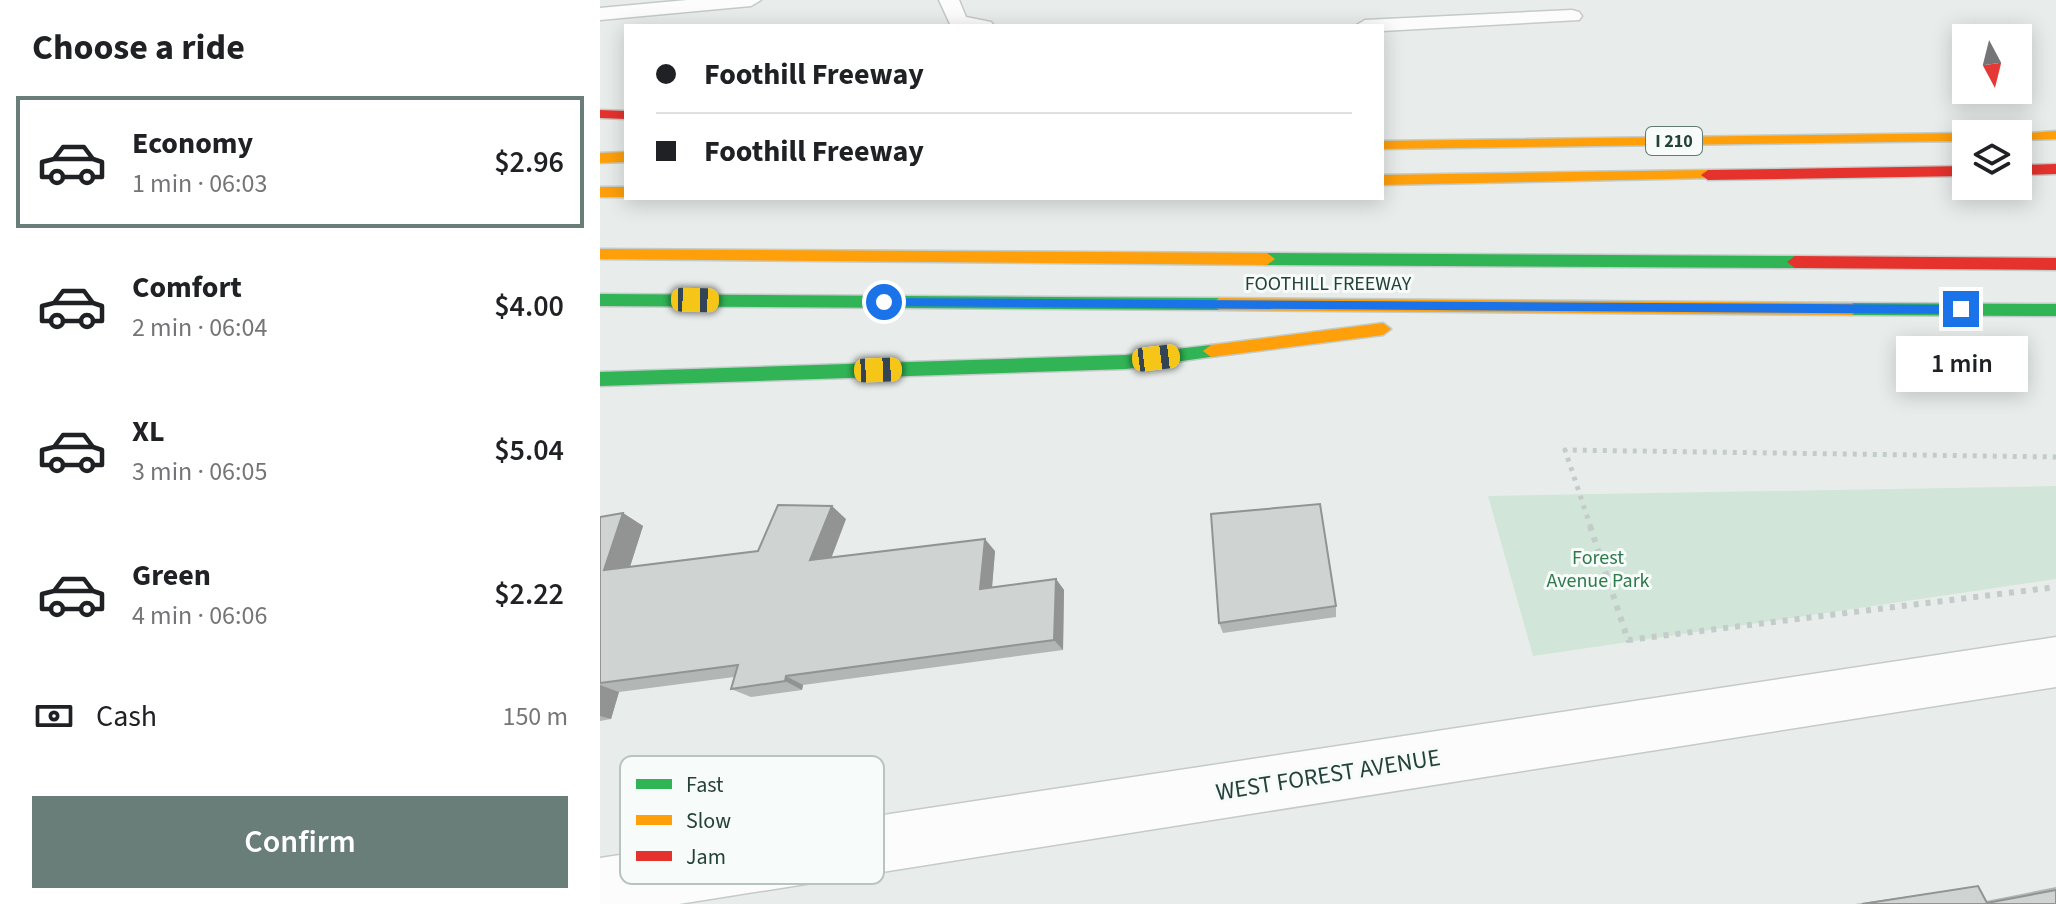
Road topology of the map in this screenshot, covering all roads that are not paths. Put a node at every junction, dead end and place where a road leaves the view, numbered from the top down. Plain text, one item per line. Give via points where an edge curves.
1 (751, 0) edge
2 (949, 0) edge
3 (600, 14) edge
4 (1572, 16) dead end
5 (971, 24) edge
6 (1384, 25) edge
7 (600, 114) edge
8 (624, 115) edge
9 (2056, 135) edge
10 (2032, 136) edge
11 (1952, 137) edge
12 (1384, 145) edge
13 (624, 157) edge
14 (600, 158) edge
15 (2056, 169) edge
16 (2032, 170) edge
17 (1952, 171) edge
18 (1384, 180) edge
19 (600, 192) edge
20 (624, 192) edge
21 (600, 254) edge
22 (2056, 264) edge
23 (600, 300) edge
24 (1546, 308) junction
25 (2056, 310) edge
26 (600, 379) edge
27 (2056, 662) edge
28 (884, 843) edge
29 (620, 884) edge
30 (600, 887) edge

1 - 3 lane
2 - 5 lane via 958,22
4 - 6 lane
7 - 8 highway
9 - 10 highway
11 - 12 highway, I 210
13 - 14 highway
15 - 16 highway
17 - 18 highway
19 - 20 highway
21 - 22 highway
23 - 24 highway, FOOTHILL FREEWAY
24 - 25 highway, FOOTHILL FREEWAY
24 - 26 highway via 1126,362
27 - 28 street, WEST FOREST AVENUE
29 - 30 street, WEST FOREST AVENUE

